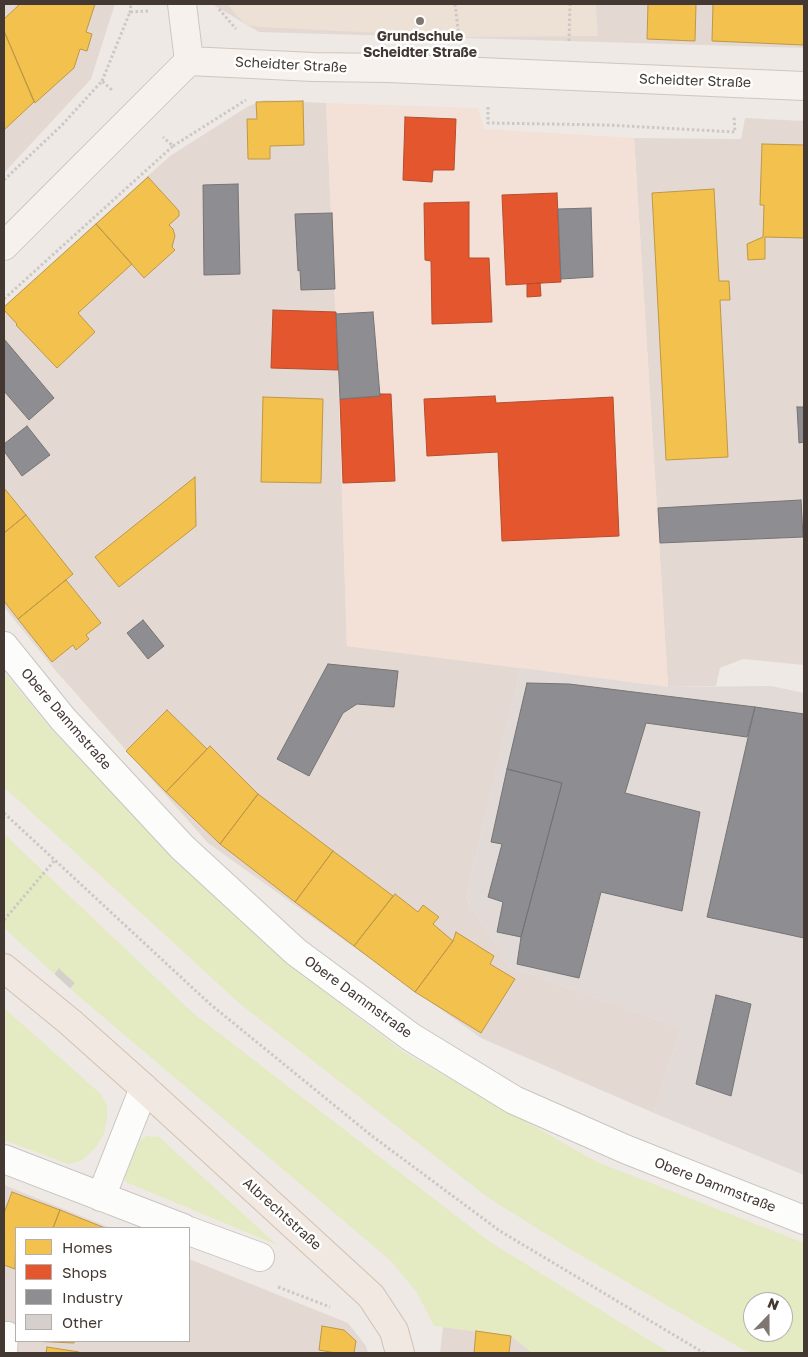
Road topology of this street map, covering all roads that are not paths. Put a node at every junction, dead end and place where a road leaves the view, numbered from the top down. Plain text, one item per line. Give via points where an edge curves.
1 (183, 6) edge
2 (189, 61) junction
3 (804, 86) edge
4 (4, 246) edge
5 (4, 646) edge
6 (4, 968) edge
7 (144, 1088) junction
8 (4, 1159) edge
9 (101, 1197) junction
10 (804, 1220) edge
11 (180, 1227) edge
12 (190, 1230) edge
13 (260, 1258) dead end
14 (4, 1331) edge
15 (8, 1353) edge
16 (400, 1353) edge

1 - 2 street
2 - 3 street, Scheidter Straße
2 - 4 street
5 - 10 street, Obere Dammstraße via 63,719 182,847 296,952 412,1037 514,1100 624,1149
6 - 7 main road, Albrechtstraße
7 - 9 street
7 - 16 main road, Albrechtstraße via 371,1296 394,1331
8 - 9 street
9 - 11 street
12 - 13 street
14 - 15 lane via 9,1331

